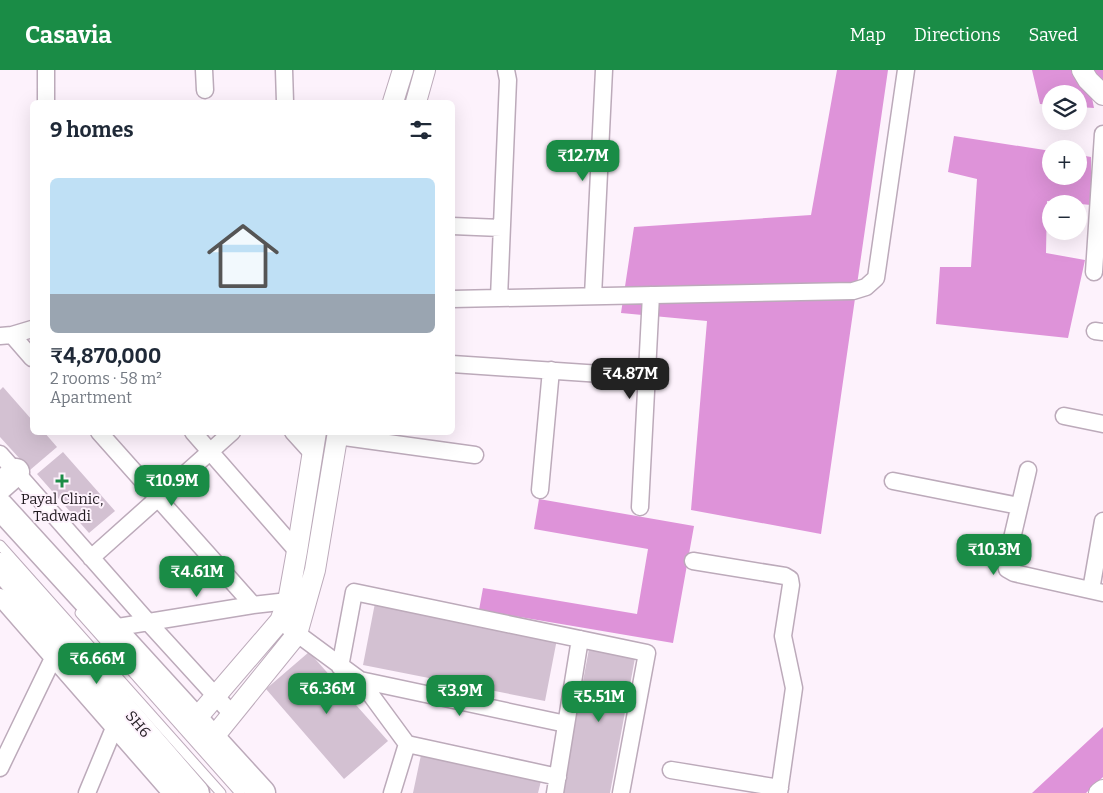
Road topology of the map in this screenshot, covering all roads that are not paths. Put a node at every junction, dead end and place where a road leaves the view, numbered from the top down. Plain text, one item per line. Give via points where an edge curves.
1 (46, 70) edge
2 (204, 70) edge
3 (284, 70) edge
4 (403, 70) edge
5 (425, 70) edge
6 (506, 70) edge
7 (604, 70) edge
8 (906, 70) edge
9 (1082, 70) edge
10 (205, 90) dead end
11 (1103, 95) edge
12 (46, 100) edge
13 (285, 100) edge
14 (394, 100) edge
15 (417, 100) edge
16 (1103, 134) edge
17 (455, 226) edge
18 (502, 228) junction
19 (1094, 272) dead end
20 (650, 295) junction
21 (593, 296) junction
22 (498, 298) junction
23 (455, 299) edge
24 (30, 330) edge
25 (6, 336) edge
26 (30, 356) edge
27 (455, 364) edge
28 (551, 370) junction
29 (646, 377) junction
30 (1064, 416) dead end
31 (1103, 424) edge
32 (102, 435) edge
33 (196, 435) edge
34 (229, 435) edge
35 (296, 435) edge
36 (315, 435) edge
37 (338, 435) edge
38 (345, 435) edge
39 (210, 452) junction
40 (312, 452) junction
41 (476, 455) dead end
42 (1028, 470) dead end
43 (5, 471) edge
44 (894, 481) dead end
45 (540, 490) dead end
46 (158, 499) junction
47 (0, 506) edge
48 (1020, 506) junction
49 (640, 507) dead end
50 (1103, 521) edge
51 (0, 545) edge
52 (298, 551) junction
53 (92, 558) junction
54 (693, 561) dead end
55 (0, 566) edge
56 (1097, 591) edge
57 (0, 597) edge
58 (288, 601) junction
59 (72, 604) dead end
60 (253, 605) junction
61 (280, 621) junction
62 (148, 622) junction
63 (112, 628) junction
64 (297, 634) junction
65 (580, 639) junction
66 (58, 648) junction
67 (340, 667) junction
68 (360, 680) junction
69 (216, 695) junction
70 (232, 714) junction
71 (195, 720) junction
72 (566, 724) junction
73 (114, 728) junction
74 (212, 739) junction
75 (407, 744) junction
76 (0, 768) edge
77 (671, 770) dead end
78 (556, 785) edge
79 (1103, 790) edge
80 (779, 791) edge
81 (187, 792) edge
82 (86, 793) edge
83 (221, 793) edge
84 (240, 793) edge
85 (262, 793) edge
86 (392, 793) edge
87 (621, 793) edge
88 (1099, 793) edge

1 - 12 street
2 - 10 street
3 - 13 street
4 - 14 street
5 - 15 street
6 - 18 street
7 - 21 street
8 - 20 street via 876,278 866,287 853,291
9 - 11 street
16 - 19 street
17 - 18 street
18 - 22 street
20 - 21 street
20 - 29 street
21 - 22 street
22 - 23 street
24 - 25 street
25 - 26 street
27 - 28 street
28 - 29 street
28 - 45 street
29 - 49 street
30 - 31 street
32 - 46 street
33 - 39 street
34 - 39 street
35 - 40 street
36 - 40 street
37 - 64 street via 315,570
38 - 41 street
39 - 46 street
39 - 52 street
40 - 52 street
42 - 48 street
43 - 53 street
44 - 48 street
46 - 53 street
46 - 60 street
47 - 63 main road
48 - 56 street via 1007,569
50 - 56 street
51 - 83 lane
52 - 58 street
53 - 62 street
54 - 80 street via 790,579 783,636 794,688
55 - 66 main road, SH6
57 - 66 street
58 - 60 street
58 - 61 street
59 - 84 lane
60 - 62 street
61 - 64 street
61 - 69 street
62 - 63 street
62 - 69 street
63 - 71 main road
64 - 67 street
64 - 70 street
65 - 67 street via 354,592
65 - 72 street
65 - 87 street via 647,653
66 - 73 street
66 - 76 street
66 - 81 main road, SH6
67 - 68 street
68 - 72 street
68 - 75 street
69 - 70 street
69 - 71 street
70 - 74 street
71 - 74 main road
72 - 78 street
73 - 81 street
73 - 82 street
74 - 85 main road
75 - 78 street
75 - 86 street
77 - 80 street
79 - 88 street

